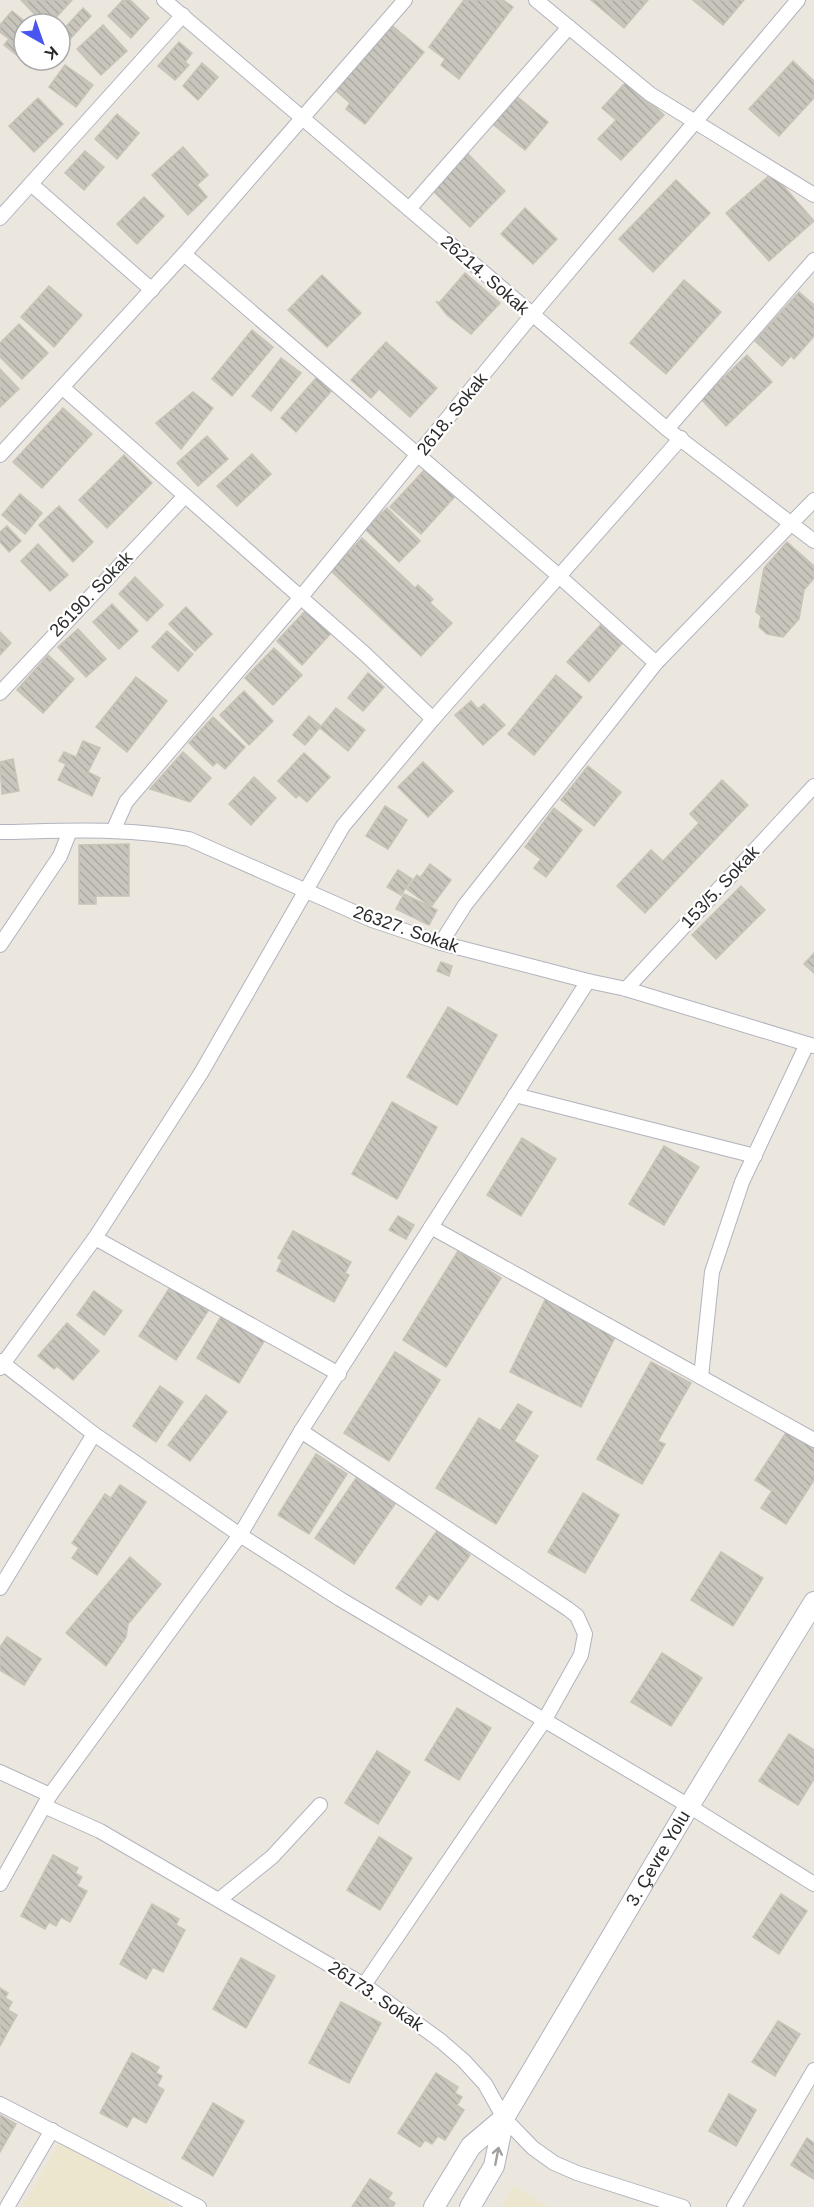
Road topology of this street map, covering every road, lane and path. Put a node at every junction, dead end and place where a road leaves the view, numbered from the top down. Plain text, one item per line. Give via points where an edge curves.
1 (405, 0) edge
2 (536, 0) edge
3 (798, 0) edge
4 (169, 1) edge
5 (183, 15) junction
6 (569, 27) junction
7 (303, 117) junction
8 (697, 122) junction
9 (31, 184) junction
10 (814, 195) edge
11 (409, 209) junction
12 (0, 218) edge
13 (184, 254) junction
14 (814, 260) edge
15 (152, 290) junction
16 (532, 315) junction
17 (63, 388) junction
18 (668, 429) junction
19 (681, 438) junction
20 (0, 455) edge
21 (419, 455) junction
22 (184, 497) junction
23 (814, 500) edge
24 (791, 525) junction
25 (814, 541) edge
26 (559, 576) junction
27 (301, 597) junction
28 (656, 663) junction
29 (0, 693) edge
30 (433, 719) junction
31 (814, 786) edge
32 (70, 831) junction
33 (113, 831) junction
34 (0, 832) edge
35 (304, 892) junction
36 (441, 943) junction
37 (0, 945) edge
38 (588, 981) junction
39 (626, 989) junction
40 (811, 1045) edge
41 (515, 1095) junction
42 (755, 1156) junction
43 (431, 1227) junction
44 (95, 1239) junction
45 (1, 1364) edge
46 (339, 1374) junction
47 (701, 1377) junction
48 (301, 1431) junction
49 (94, 1434) junction
50 (814, 1440) edge
51 (240, 1535) junction
52 (0, 1588) edge
53 (814, 1602) edge
54 (544, 1721) junction
55 (0, 1772) edge
56 (47, 1800) junction
57 (320, 1805) dead end
58 (689, 1806) junction
59 (0, 1884) edge
60 (814, 1884) edge
61 (220, 1899) junction
62 (364, 1985) junction
63 (814, 2070) edge
64 (0, 2104) edge
65 (504, 2118) junction
66 (52, 2130) junction
67 (7, 2207) edge
68 (199, 2207) edge
69 (434, 2207) edge
70 (470, 2207) edge
71 (682, 2207) edge
72 (734, 2207) edge

1 - 7 street
2 - 6 street
3 - 8 street, 2618. Sokak
4 - 5 street, 26214. Sokak
5 - 7 street, 26214. Sokak
5 - 9 street
6 - 8 street via 650,94
6 - 11 street
7 - 11 street, 26214. Sokak
7 - 13 street
8 - 10 street
8 - 16 street, 2618. Sokak
9 - 12 street
9 - 15 street
11 - 16 street, 26214. Sokak
13 - 15 street
13 - 21 street
14 - 18 street
15 - 17 street
16 - 18 street, 26214. Sokak
16 - 21 street, 2618. Sokak
17 - 20 street
17 - 22 street
18 - 19 street, 26214. Sokak
19 - 24 street, 26214. Sokak
19 - 26 street
21 - 26 street
21 - 27 street, 2618. Sokak
22 - 27 street
22 - 29 street, 26190. Sokak
23 - 24 street
24 - 25 street, 26214. Sokak
24 - 28 street
26 - 28 street
26 - 30 street
27 - 30 street
27 - 33 street, 2618. Sokak via 126,802
28 - 36 street via 465,904
30 - 35 street via 344,826
31 - 39 street, 153/5. Sokak
32 - 33 street, 26327. Sokak
32 - 34 street, 26327. Sokak
32 - 37 street via 60,856
33 - 35 street, 26327. Sokak via 189,839
35 - 36 street, 26327. Sokak
35 - 44 street via 201,1073
36 - 38 street, 26327. Sokak
38 - 39 street, 26327. Sokak
38 - 41 street
39 - 40 street, 26327. Sokak
40 - 42 street
41 - 42 street
41 - 43 street
42 - 47 street via 742,1182 712,1272
43 - 46 street
43 - 47 street
44 - 45 street
44 - 46 street
45 - 49 street
46 - 48 street
47 - 50 street
48 - 51 street
48 - 54 street via 576,1616 585,1634 581,1654
49 - 51 street
49 - 52 street
51 - 54 street
51 - 56 street
53 - 58 main road, 3. Çevre Yolu
54 - 58 street
54 - 62 street
55 - 56 street, 26173. Sokak
56 - 59 street
56 - 61 street, 26173. Sokak
57 - 61 street via 272,1857
58 - 60 street
58 - 65 main road, 3. Çevre Yolu
61 - 62 street, 26173. Sokak
62 - 65 street, 26173. Sokak via 464,2061 484,2084
63 - 72 street
64 - 66 street
65 - 69 main road, 3. Çevre Yolu via 471,2146
70 -> 65 main road, 3. Çevre Yolu via 494,2166
65 - 71 street, 26173. Sokak via 554,2163
66 - 67 street
66 - 68 street

